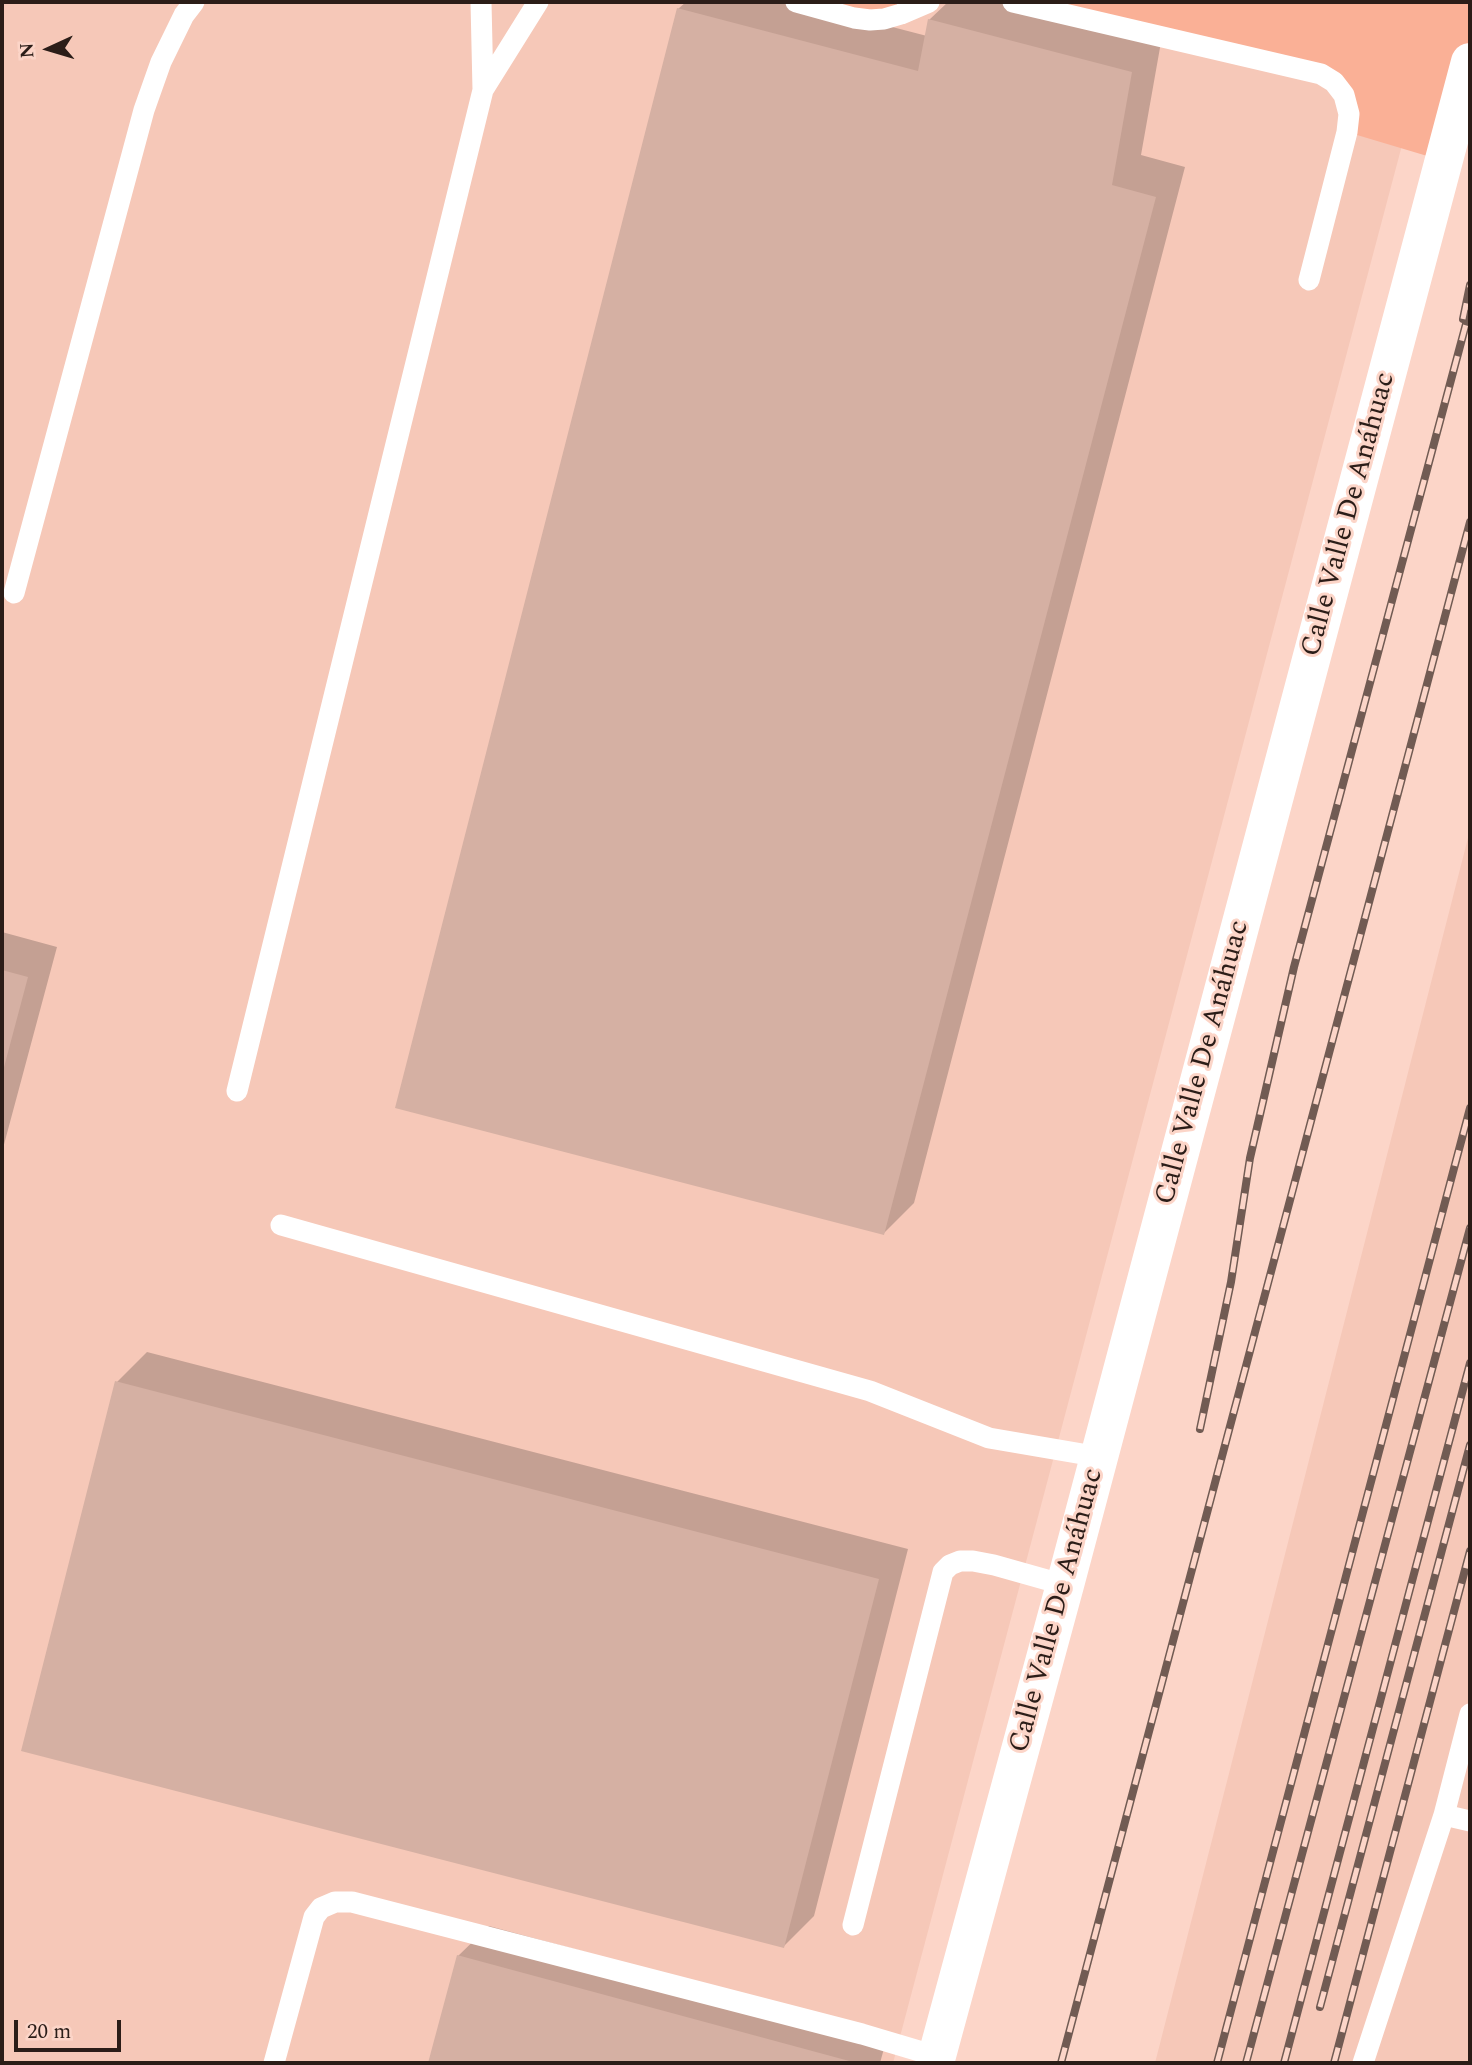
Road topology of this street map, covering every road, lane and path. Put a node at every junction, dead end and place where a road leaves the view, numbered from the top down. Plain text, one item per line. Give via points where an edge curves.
1 (194, 2) edge
2 (481, 2) edge
3 (538, 2) edge
4 (796, 2) edge
5 (929, 2) edge
6 (1013, 2) edge
7 (1470, 62) edge
8 (483, 90) junction
9 (1309, 280) dead end
10 (14, 593) dead end
11 (237, 1091) dead end
12 (281, 1225) dead end
13 (1100, 1458) junction
14 (1065, 1585) junction
15 (1470, 1714) edge
16 (1444, 1815) junction
17 (1470, 1821) edge
18 (853, 1925) dead end
19 (936, 2060) edge
20 (274, 2063) edge
21 (1363, 2063) edge

1 - 10 lane via 161,62 144,110
2 - 8 lane
3 - 8 lane
4 - 5 lane via 870,20
6 - 9 lane via 1321,74 1334,82 1344,96 1348,132
7 - 13 street, Calle Valle De Anáhuac
8 - 11 lane
12 - 13 lane via 870,1391 989,1438
13 - 14 street, Calle Valle De Anáhuac
14 - 18 lane via 973,1561 950,1565 943,1572
14 - 19 street, Calle Valle De Anáhuac
15 - 16 lane
16 - 17 lane
16 - 21 lane
19 - 20 lane via 835,2027 352,1902 335,1902 314,1917

